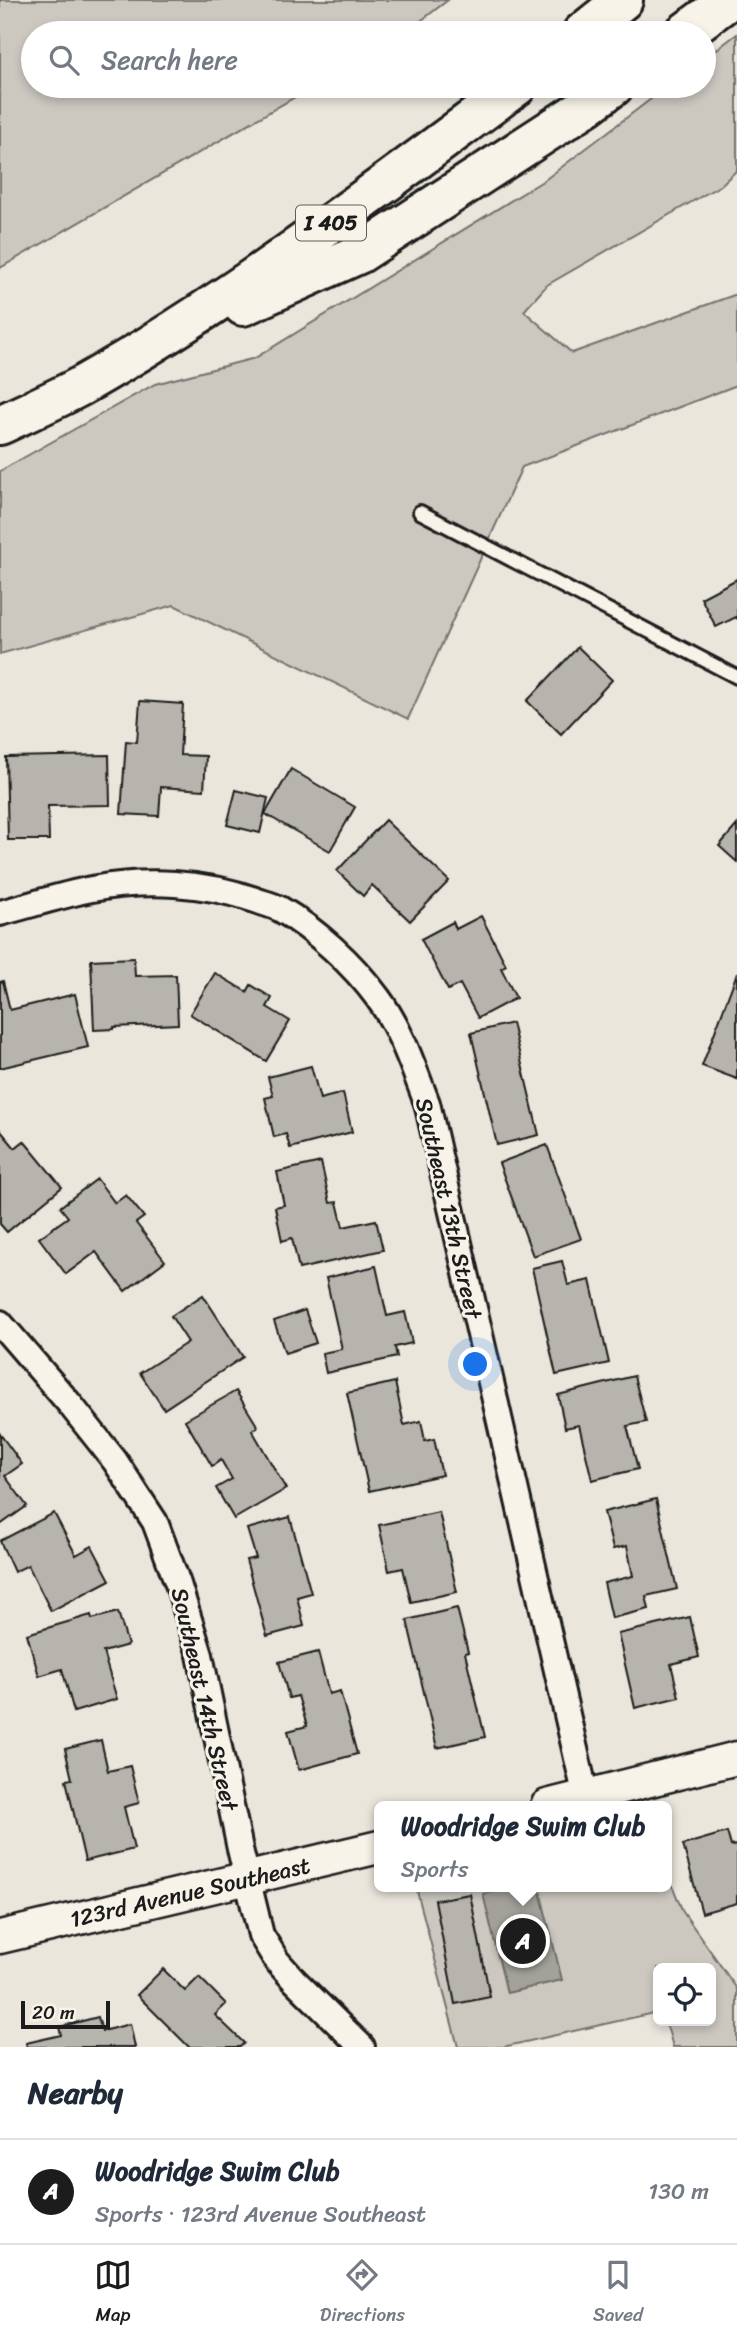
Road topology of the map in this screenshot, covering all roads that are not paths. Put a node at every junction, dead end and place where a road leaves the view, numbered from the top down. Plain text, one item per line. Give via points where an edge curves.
1 (623, 0) edge
2 (729, 0) edge
3 (597, 21) edge
4 (700, 21) edge
5 (501, 98) edge
6 (597, 98) edge
7 (138, 352) junction
8 (0, 425) edge
9 (420, 512) dead end
10 (737, 677) edge
11 (0, 913) edge
12 (0, 1323) edge
13 (737, 1758) edge
14 (587, 1801) edge
15 (590, 1801) edge
16 (374, 1847) edge
17 (247, 1879) junction
18 (0, 1937) edge
19 (362, 2047) edge

1 - 3 highway
2 - 4 highway
5 - 7 highway, I 405 via 304,243
6 - 7 highway via 359,254
7 - 8 highway, I 405
9 - 10 lane
11 - 14 street, Southeast 13th Street via 93,889 147,884 233,892 278,908 310,930 351,965 379,999 404,1043 427,1103
12 - 17 street, Southeast 14th Street via 115,1461 155,1522 200,1656
13 - 15 street
16 - 17 street, 123rd Avenue Southeast
17 - 18 street, 123rd Avenue Southeast
17 - 19 street, Southeast 14th Street via 261,1935 276,1961

